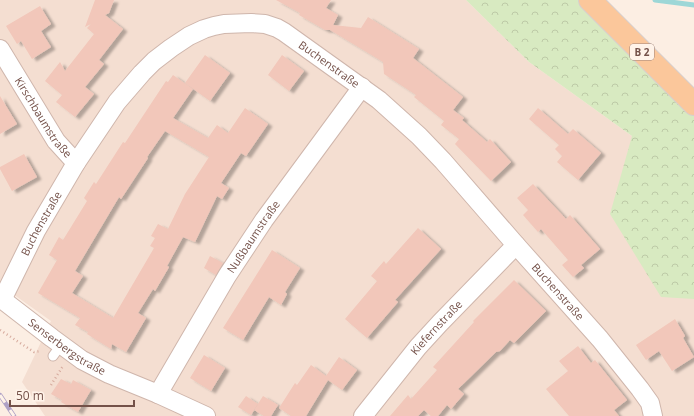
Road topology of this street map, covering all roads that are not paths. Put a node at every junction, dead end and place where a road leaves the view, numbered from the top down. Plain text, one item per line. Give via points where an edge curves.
1 (590, 0) edge
2 (0, 49) edge
3 (362, 87) junction
4 (694, 104) edge
5 (76, 163) junction
6 (516, 245) junction
7 (1, 299) edge
8 (158, 394) junction
9 (206, 416) edge
10 (363, 416) edge
11 (653, 416) edge

1 - 4 main road, B 2
2 - 5 street, Kirschbaumstraße via 56,141
3 - 5 street, Buchenstraße via 277,28 251,23 214,26 188,36 154,61 117,102
3 - 6 street, Buchenstraße via 419,136
3 - 8 street, Nußbaumstraße via 264,220 227,276
5 - 7 street, Buchenstraße via 36,231
6 - 10 street, Kiefernstraße via 418,347
6 - 11 street, Buchenstraße via 617,360 650,402
7 - 8 street, Senserbergstraße via 55,346 109,374
8 - 9 street, Senserbergstraße

